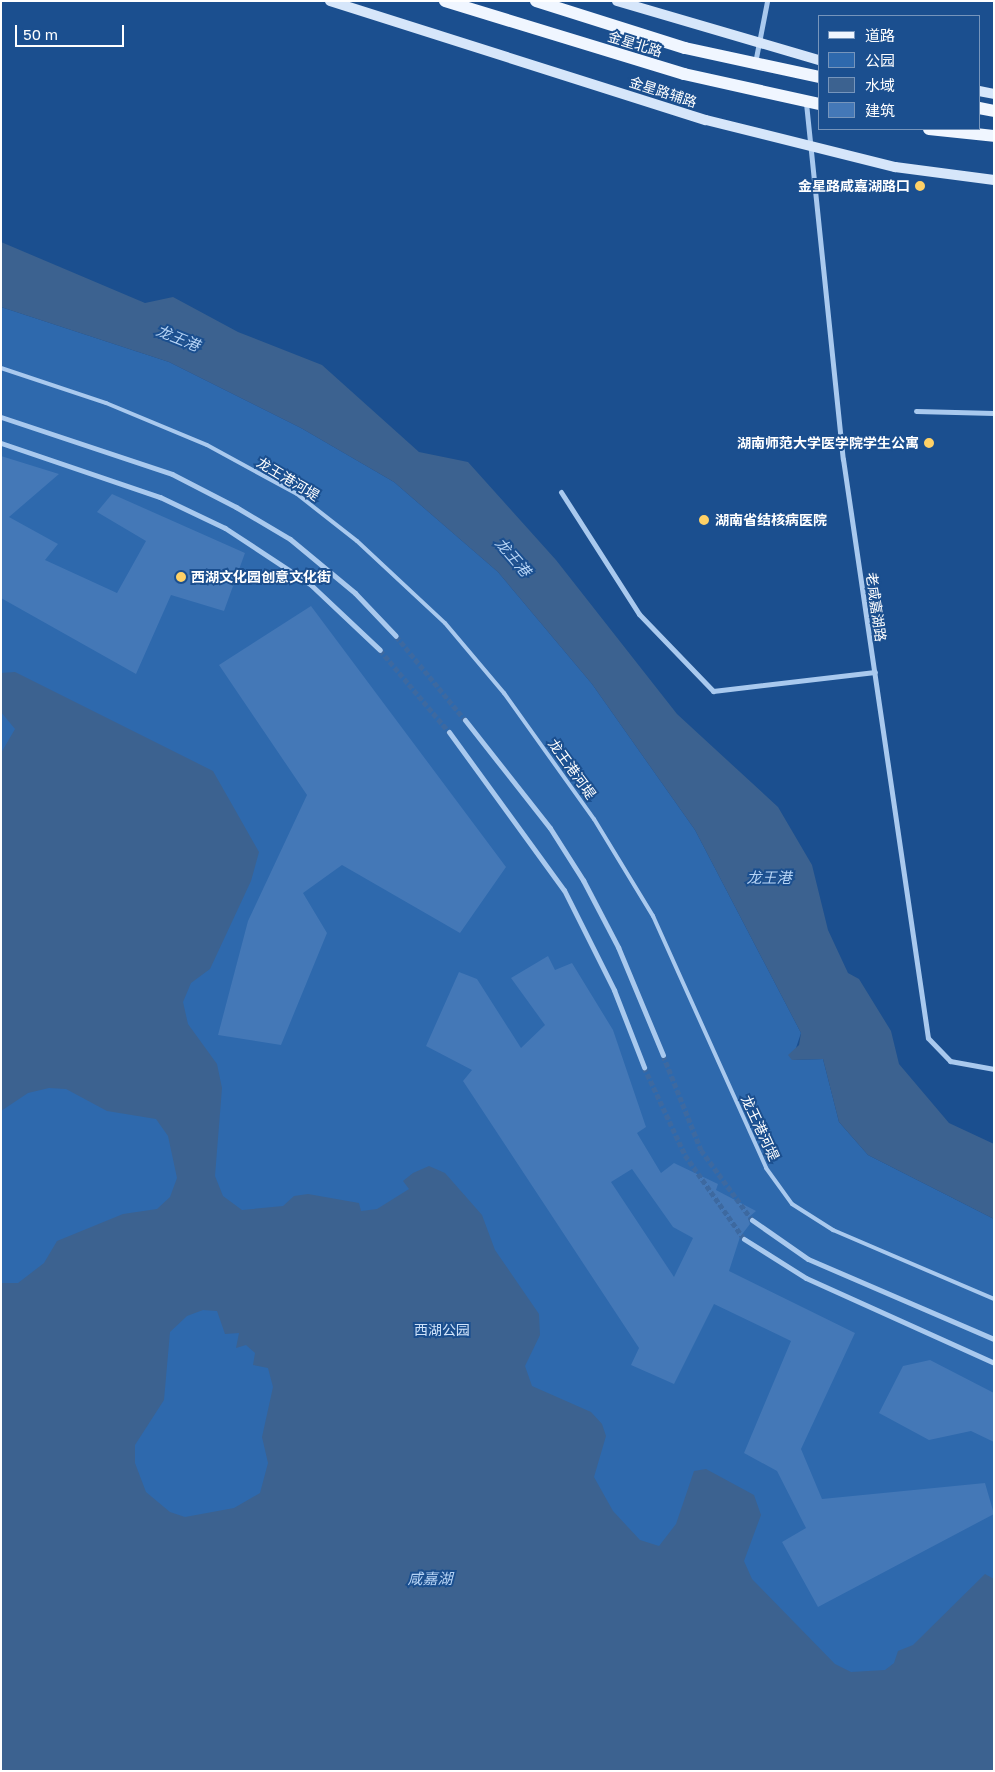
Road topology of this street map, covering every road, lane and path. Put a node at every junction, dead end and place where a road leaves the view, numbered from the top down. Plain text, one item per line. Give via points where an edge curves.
1 (330, 1) edge
2 (445, 1) edge
3 (536, 1) edge
4 (617, 1) edge
5 (767, 1) edge
6 (760, 46) junction
7 (818, 60) edge
8 (755, 64) junction
9 (818, 77) edge
10 (980, 91) edge
11 (994, 94) edge
12 (806, 101) junction
13 (818, 104) edge
14 (980, 108) edge
15 (994, 111) edge
16 (938, 130) edge
17 (994, 136) edge
18 (994, 180) edge
19 (1, 368) edge
20 (916, 411) dead end
21 (994, 413) edge
22 (1, 417) edge
23 (1, 443) edge
24 (561, 492) dead end
25 (396, 636) tunnel mouth
26 (380, 650) tunnel mouth
27 (875, 672) junction
28 (465, 720) tunnel mouth
29 (450, 732) tunnel mouth
30 (663, 1055) tunnel mouth
31 (644, 1068) tunnel mouth
32 (994, 1069) edge
33 (752, 1220) tunnel mouth
34 (744, 1239) tunnel mouth
35 (994, 1299) edge
36 (994, 1339) edge
37 (994, 1363) edge

1 - 18 street, 金星路辅路 via 706,120 895,167
2 - 12 main road, 金星北路 via 684,74
3 - 8 main road, 金星北路 via 685,48
4 - 6 street
5 - 6 street
6 - 7 street
6 - 8 street
8 - 9 main road, 金星北路
10 - 11 street
12 - 13 main road, 金星北路
12 - 27 street, 老咸嘉湖路 via 843,459
14 - 15 main road
16 - 17 main road
19 - 35 lane, 龙王港河堤 via 106,403 206,445 298,494 357,541 438,616 504,693 594,818 653,916 766,1168 792,1204 834,1230
20 - 21 street
22 - 25 street via 172,474 236,507 290,539 355,593
23 - 26 street via 160,497 224,528 310,584
24 - 27 street via 638,614 713,691
27 - 32 street, 老咸嘉湖路 via 928,1038 950,1061
28 - 30 street via 550,828 584,880 618,947
29 - 31 street via 564,890 614,990
33 - 36 street via 808,1260
34 - 37 street via 806,1278

